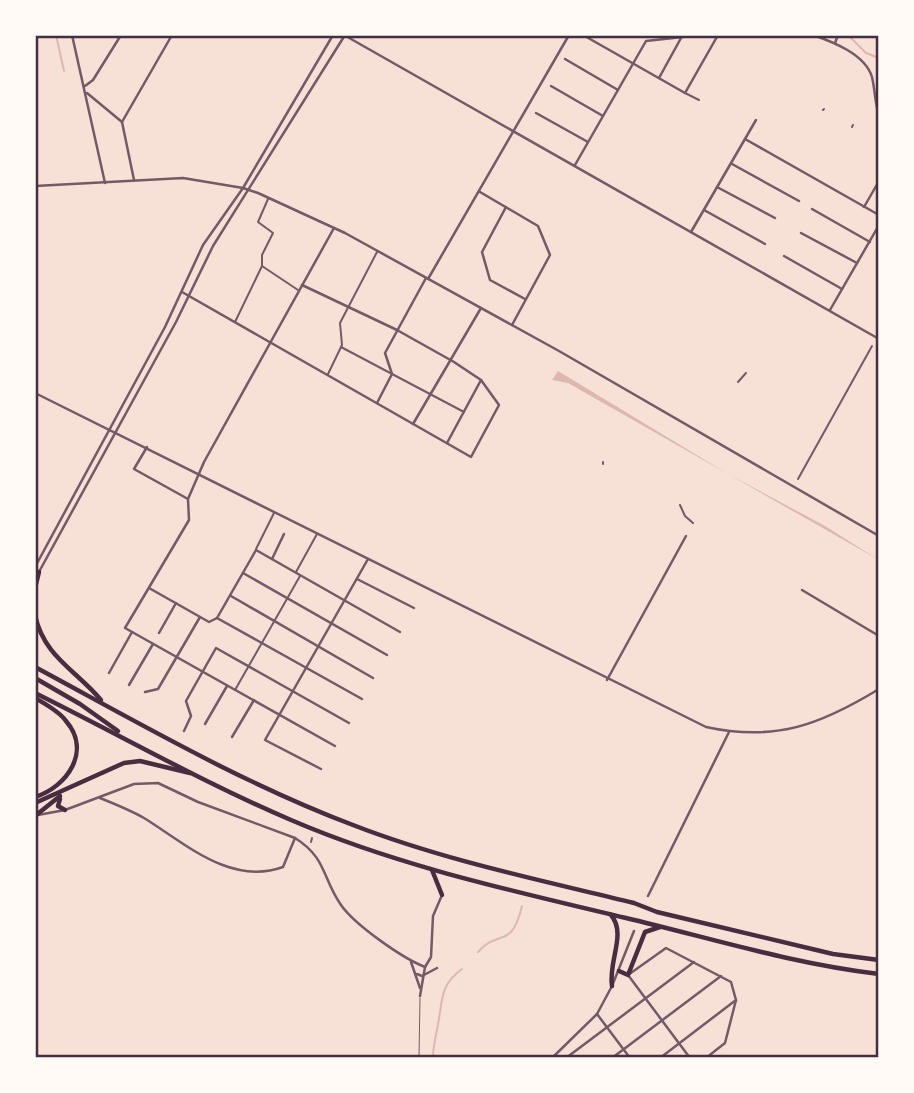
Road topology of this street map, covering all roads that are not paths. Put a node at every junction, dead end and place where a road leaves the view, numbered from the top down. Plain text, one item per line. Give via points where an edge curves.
1 (72, 35) edge
2 (121, 35) edge
3 (172, 35) edge
4 (333, 35) edge
5 (344, 35) edge
6 (569, 35) edge
7 (583, 35) edge
8 (701, 35) edge
9 (718, 35) edge
10 (813, 35) edge
11 (838, 35) edge
12 (682, 37) junction
13 (835, 43) junction
14 (565, 59) dead end
15 (633, 63) junction
16 (659, 78) junction
17 (551, 86) dead end
18 (84, 89) junction
19 (618, 90) junction
20 (685, 93) junction
21 (699, 100) dead end
22 (536, 113) dead end
23 (603, 116) junction
24 (879, 116) edge
25 (755, 120) dead end
26 (122, 122) junction
27 (514, 131) junction
28 (745, 139) junction
29 (588, 142) junction
30 (731, 163) junction
31 (575, 166) junction
32 (134, 180) junction
33 (879, 181) edge
34 (105, 183) junction
35 (35, 186) edge
36 (717, 187) junction
37 (243, 188) junction
38 (249, 190) junction
39 (480, 192) junction
40 (268, 198) junction
41 (799, 201) dead end
42 (506, 207) junction
43 (864, 207) junction
44 (812, 209) dead end
45 (704, 210) junction
46 (879, 215) edge
47 (775, 218) dead end
48 (879, 225) edge
49 (334, 228) junction
50 (691, 232) junction
51 (801, 233) dead end
52 (870, 242) junction
53 (765, 244) dead end
54 (377, 251) junction
55 (784, 256) dead end
56 (857, 263) junction
57 (262, 266) junction
58 (427, 279) junction
59 (302, 285) junction
60 (842, 289) junction
61 (299, 290) junction
62 (181, 292) junction
63 (189, 296) junction
64 (526, 299) junction
65 (348, 308) junction
66 (481, 308) junction
67 (830, 310) junction
68 (235, 322) junction
69 (512, 325) junction
70 (397, 330) junction
71 (879, 339) edge
72 (271, 341) junction
73 (873, 346) dead end
74 (341, 347) junction
75 (450, 360) junction
76 (746, 373) dead end
77 (392, 374) junction
78 (327, 375) junction
79 (481, 380) junction
80 (738, 382) dead end
81 (35, 393) edge
82 (430, 394) junction
83 (376, 403) junction
84 (464, 412) junction
85 (413, 424) junction
86 (108, 428) junction
87 (117, 432) junction
88 (447, 443) junction
89 (146, 447) junction
90 (198, 474) junction
91 (798, 479) dead end
92 (188, 499) junction
93 (680, 506) dead end
94 (275, 512) junction
95 (693, 523) dead end
96 (317, 533) junction
97 (284, 534) dead end
98 (686, 536) dead end
99 (879, 536) edge
100 (256, 550) junction
101 (272, 559) junction
102 (368, 559) junction
103 (37, 570) edge
104 (243, 573) junction
105 (296, 573) junction
106 (300, 575) junction
107 (357, 579) junction
108 (35, 580) edge
109 (35, 588) edge
110 (149, 588) junction
111 (802, 590) dead end
112 (231, 596) junction
113 (288, 598) junction
114 (345, 601) junction
115 (176, 603) junction
116 (414, 608) dead end
117 (35, 615) edge
118 (200, 617) junction
119 (217, 618) junction
120 (275, 621) junction
121 (332, 624) junction
122 (132, 632) junction
123 (400, 632) dead end
124 (159, 633) dead end
125 (879, 636) edge
126 (262, 643) junction
127 (153, 644) junction
128 (319, 646) junction
129 (387, 656) dead end
130 (177, 657) junction
131 (249, 666) junction
132 (35, 667) edge
133 (306, 668) junction
134 (203, 672) junction
135 (108, 673) dead end
136 (35, 678) edge
137 (373, 678) dead end
138 (607, 680) junction
139 (129, 685) dead end
140 (227, 685) junction
141 (879, 689) edge
142 (235, 690) junction
143 (293, 691) junction
144 (145, 692) dead end
145 (35, 693) edge
146 (35, 698) edge
147 (362, 699) dead end
148 (254, 700) junction
149 (104, 704) junction
150 (280, 715) junction
151 (349, 723) dead end
152 (205, 724) dead end
153 (184, 732) dead end
154 (729, 732) junction
155 (232, 737) dead end
156 (130, 739) junction
157 (335, 746) dead end
158 (321, 769) dead end
159 (198, 775) junction
160 (63, 792) junction
161 (35, 797) edge
162 (100, 798) junction
163 (35, 803) edge
164 (65, 810) junction
165 (35, 816) edge
166 (295, 838) junction
167 (432, 869) junction
168 (442, 895) joint
169 (648, 896) dead end
170 (610, 914) junction
171 (661, 927) junction
172 (634, 932) dead end
173 (409, 959) junction
174 (879, 960) edge
175 (694, 962) junction
176 (424, 966) junction
177 (618, 971) junction
178 (416, 973) junction
179 (425, 974) junction
180 (879, 974) edge
181 (628, 975) junction
182 (721, 976) junction
183 (612, 986) junction
184 (420, 996) junction
185 (645, 998) junction
186 (736, 1000) junction
187 (597, 1014) junction
188 (662, 1021) junction
189 (607, 1027) junction
190 (680, 1043) junction
191 (624, 1049) junction
192 (419, 1058) edge
193 (552, 1058) edge
194 (566, 1058) edge
195 (612, 1058) edge
196 (630, 1058) edge
197 (660, 1058) edge
198 (690, 1058) edge
199 (706, 1058) edge

1 - 18 street
2 - 18 street
3 - 26 street
4 - 37 street
5 - 27 street
5 - 38 street
6 - 27 street
7 - 15 street
8 - 12 street
9 - 20 street
10 - 13 street
11 - 13 street
12 - 15 street via 646,41
12 - 16 street
13 - 24 street via 871,73
14 - 19 street
15 - 16 street
15 - 19 street
16 - 20 street
17 - 23 street
18 - 26 street
18 - 34 street
19 - 23 street
20 - 21 street
22 - 29 street
23 - 29 street
25 - 28 street
26 - 32 street
27 - 31 street
27 - 39 street
28 - 30 street
28 - 43 street
29 - 31 street
30 - 36 street
30 - 41 street
31 - 50 street
32 - 34 street
32 - 37 street via 183,178
33 - 43 street
34 - 35 street
36 - 45 street
36 - 47 street
37 - 38 street
37 - 62 street via 203,245
38 - 40 street
38 - 63 street via 213,246
39 - 42 street
39 - 58 street
40 - 49 street
40 - 57 street via 258,222 273,233
42 - 64 street via 538,226 550,255
42 - 64 street via 482,252 491,280
43 - 46 street
44 - 52 street
45 - 50 street
45 - 53 street
48 - 52 street
49 - 54 street
49 - 59 street
50 - 67 street
51 - 56 street
52 - 56 street
54 - 58 street
54 - 65 street
55 - 60 street
56 - 60 street
57 - 61 street
57 - 68 street
58 - 66 street
58 - 70 street
59 - 61 street
59 - 65 street
60 - 67 street
61 - 72 street
62 - 63 street
62 - 86 street
63 - 68 street
63 - 87 street
64 - 69 street
65 - 70 street
65 - 74 street via 340,323
66 - 69 street
66 - 75 street
67 - 71 street
68 - 72 street
69 - 99 street
70 - 75 street
70 - 77 street via 385,353
72 - 78 street
72 - 90 street
73 - 91 street
74 - 77 street
74 - 78 street
75 - 79 street
75 - 82 street
76 - 80 street
77 - 82 street
77 - 83 street
78 - 83 street
79 - 84 street
79 - 88 street via 499,405 471,457
81 - 86 street
82 - 84 street
82 - 85 street
83 - 85 street
84 - 88 street
85 - 88 street
86 - 87 street
86 - 103 street
87 - 89 street
87 - 103 street
89 - 90 street
89 - 92 street via 134,469
90 - 92 street
90 - 94 street
92 - 110 street via 190,520
93 - 95 street
94 - 96 street
94 - 100 street
96 - 102 street
96 - 105 street
97 - 101 street
98 - 138 street
100 - 101 street
100 - 104 street
101 - 105 street
102 - 107 street
102 - 138 street
103 - 108 street
103 - 109 highway
104 - 112 street
104 - 113 street
105 - 106 street
106 - 113 street
106 - 114 street
107 - 114 street
107 - 116 street
110 - 115 street
110 - 122 street via 125,628
111 - 125 street
112 - 119 street
112 - 120 street
113 - 120 street
113 - 121 street
114 - 121 street
114 - 123 street
115 - 118 street
115 - 124 street
117 - 149 highway via 48,649
118 - 119 street via 209,622
118 - 130 street
119 - 126 street
120 - 126 street
120 - 128 street
121 - 128 street
121 - 129 street
122 - 127 street
122 - 135 street
126 - 131 street
126 - 133 street
127 - 130 street
127 - 139 street
128 - 133 street
128 - 137 street
130 - 134 street
130 - 144 street via 158,689
131 - 134 street via 216,648
131 - 142 street
131 - 143 street
132 - 149 highway
133 - 143 street
133 - 147 street
134 - 140 street
134 - 153 street via 186,701 191,716
136 - 156 highway
138 - 154 street via 706,727
140 - 142 street
140 - 152 street
141 - 154 street via 838,714 788,731
142 - 148 street
143 - 150 street
143 - 151 street
145 - 156 highway
146 - 161 highway via 66,720 77,747 76,759 62,781
148 - 150 street
148 - 155 street
149 - 174 highway via 254,783 410,845 670,915 833,954
150 - 157 street
150 - 158 street via 265,740
154 - 169 street
156 - 159 highway
159 - 160 highway via 140,761 124,763
159 - 167 highway via 289,820
160 - 163 highway
160 - 164 highway via 58,806
160 - 165 highway
162 - 164 street
162 - 166 street via 134,784 158,783
162 - 166 street via 141,816 212,860 243,872 283,867
164 - 165 street
166 - 173 street via 320,858 340,904 350,915
167 - 168 highway
167 - 170 highway
168 - 176 street via 433,916 431,957
170 - 171 highway
170 - 183 highway via 619,933 609,971
171 - 180 highway via 814,964
171 - 181 highway via 645,932
172 - 177 street
173 - 176 street
173 - 178 street
175 - 181 street via 666,948
175 - 182 street
175 - 185 street
176 - 178 street
176 - 179 street
176 - 179 street via 437,968
177 - 181 highway
177 - 183 street
178 - 179 street
178 - 184 street
179 - 184 street
181 - 185 street
182 - 186 street via 731,982
182 - 188 street
183 - 187 street
184 - 192 lane
185 - 188 street
185 - 189 street
186 - 190 street
186 - 199 street via 725,1044
187 - 189 street
187 - 193 street
188 - 190 street
188 - 191 street
189 - 191 street
189 - 194 street
190 - 197 street
190 - 198 street
191 - 195 street
191 - 196 street

